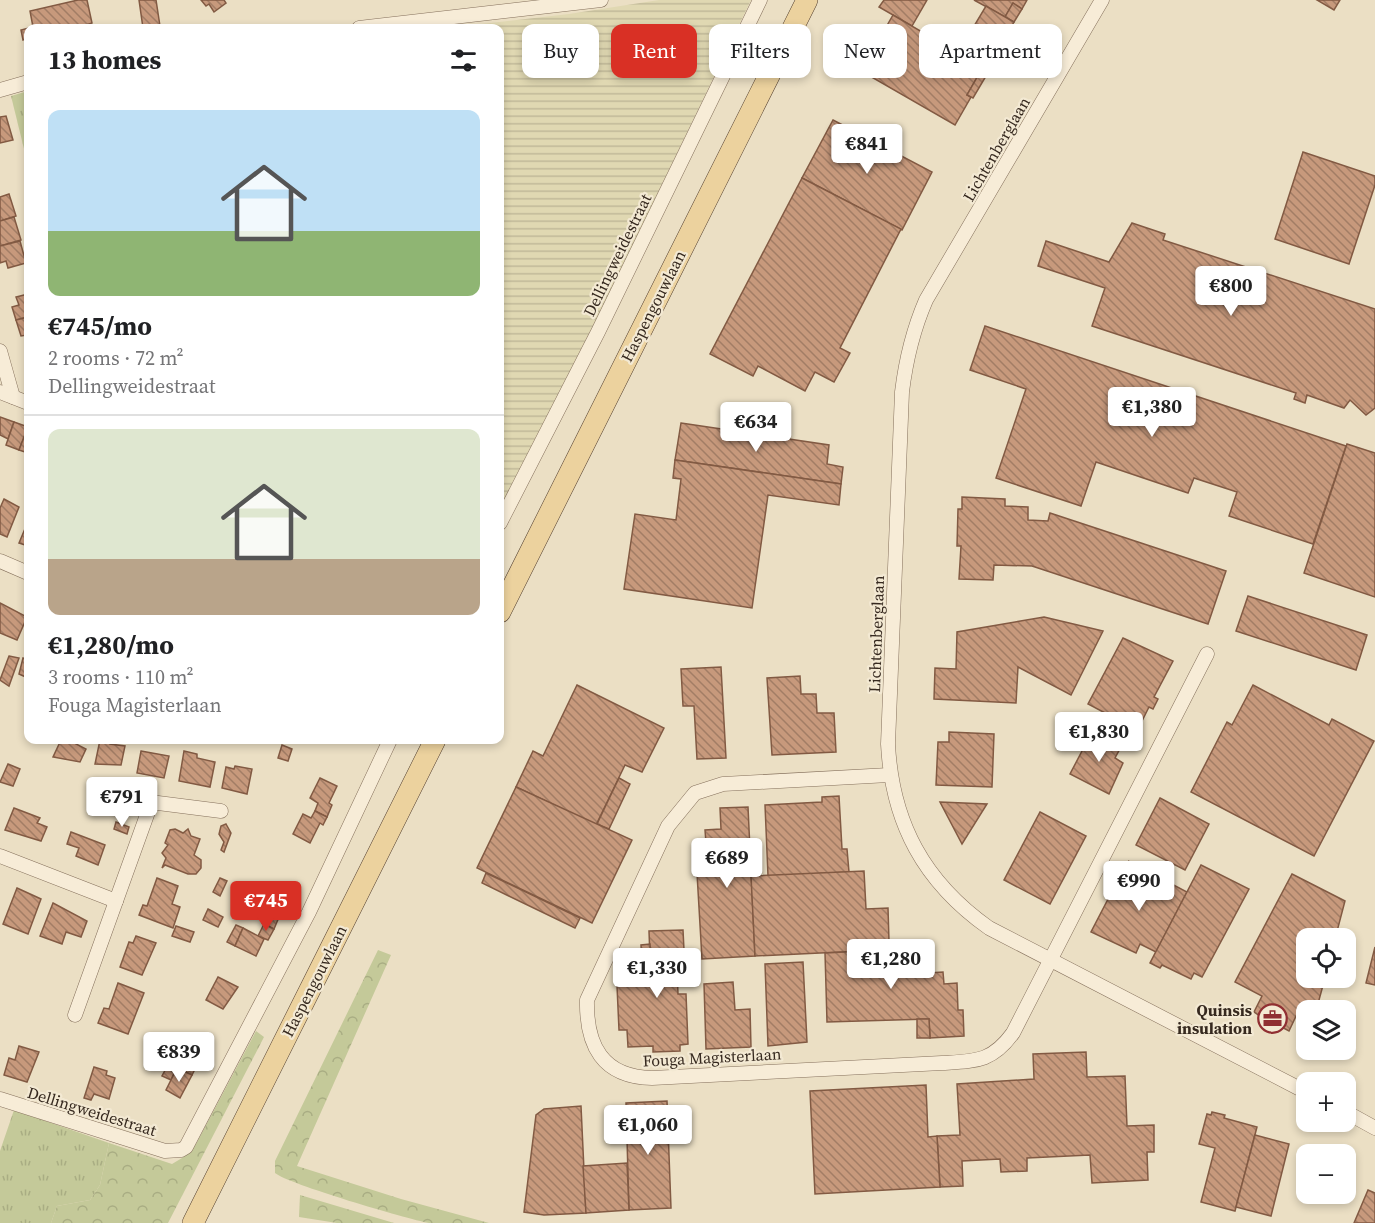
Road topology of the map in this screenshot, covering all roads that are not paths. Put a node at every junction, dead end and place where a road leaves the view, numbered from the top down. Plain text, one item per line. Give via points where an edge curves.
1 (601, 0) edge
2 (760, 0) edge
3 (807, 0) edge
4 (1102, 0) edge
5 (394, 24) edge
6 (24, 83) edge
7 (0, 90) edge
8 (0, 351) edge
9 (6, 394) edge
10 (24, 401) edge
11 (504, 515) edge
12 (0, 561) edge
13 (24, 571) edge
14 (504, 604) edge
15 (1207, 654) dead end
16 (388, 744) edge
17 (433, 744) edge
18 (890, 775) junction
19 (95, 795) dead end
20 (152, 801) junction
21 (221, 811) dead end
22 (0, 856) edge
23 (116, 901) junction
24 (1051, 960) junction
25 (75, 1015) dead end
26 (1296, 1087) edge
27 (0, 1099) edge
28 (1356, 1118) edge
29 (1375, 1128) edge
30 (193, 1223) edge

1 - 5 street
2 - 11 street, Dellingweidestraat
3 - 14 main road, Haspengouwlaan
4 - 18 street, Lichtenberglaan via 926,300 914,328 902,392
6 - 7 street
8 - 9 street
9 - 10 street
12 - 13 street
15 - 24 street, Fouga Magisterlaan
16 - 27 street, Dellingweidestraat via 309,912 186,1147 165,1151
17 - 30 main road, Haspengouwlaan
18 - 24 street, Lichtenberglaan via 897,808 912,845 945,891 989,928
18 - 24 street, Fouga Magisterlaan via 723,784 702,789 689,798 668,826 587,1000 586,1023 599,1054 625,1075 652,1078 981,1060 991,1056 1013,1033
19 - 20 street
20 - 21 street
20 - 23 street
22 - 23 street
23 - 25 street
24 - 26 street, Lichtenberglaan
28 - 29 street

